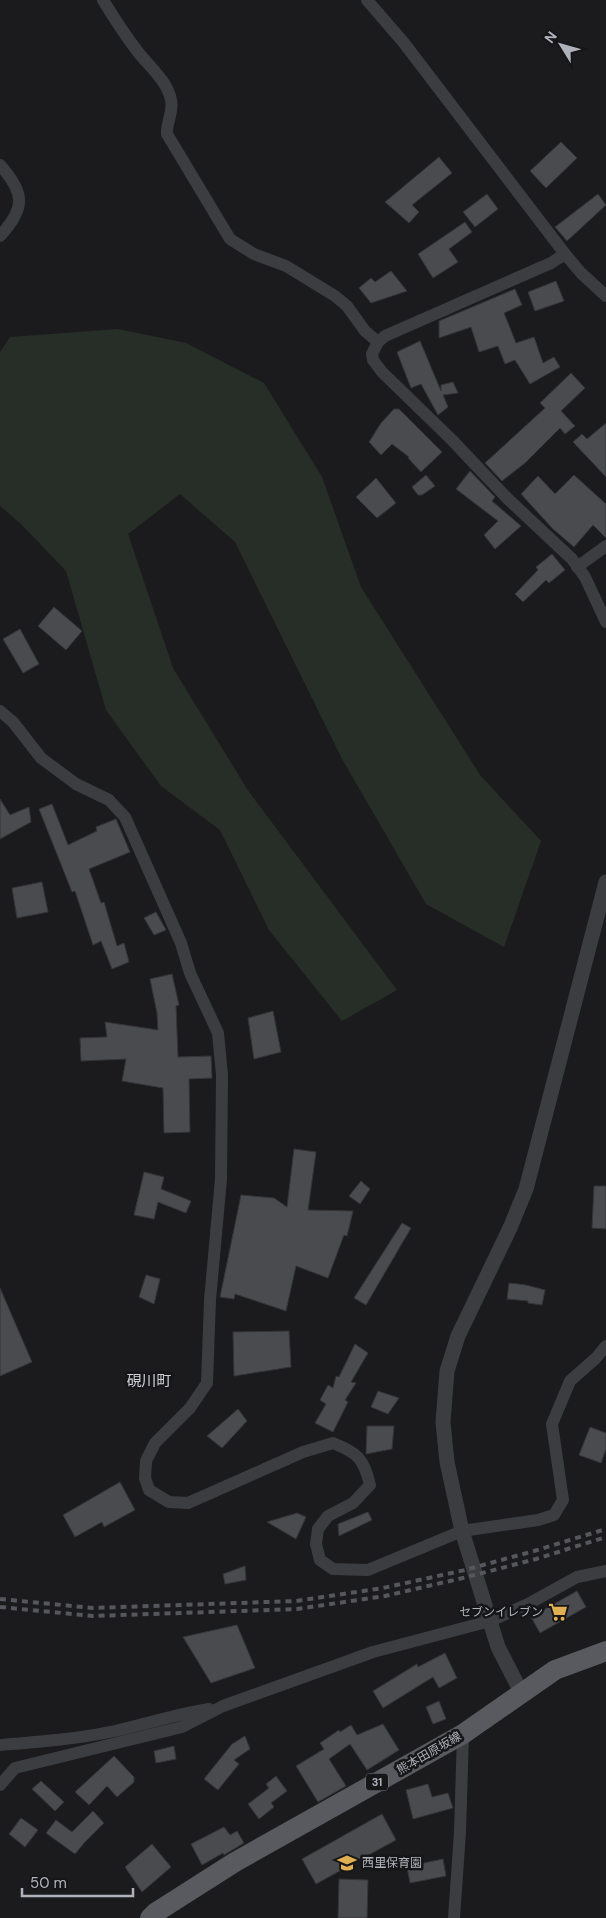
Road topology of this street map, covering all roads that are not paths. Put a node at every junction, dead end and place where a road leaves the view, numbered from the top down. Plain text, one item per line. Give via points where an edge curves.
1 (103, 0) edge
2 (367, 0) edge
3 (0, 165) edge
4 (0, 236) edge
5 (565, 254) junction
6 (606, 296) edge
7 (378, 342) junction
8 (606, 546) edge
9 (577, 567) junction
10 (606, 622) edge
11 (0, 711) edge
12 (606, 882) edge
13 (606, 1346) edge
14 (462, 1531) junction
15 (606, 1571) edge
16 (490, 1621) junction
17 (606, 1650) edge
18 (522, 1694) junction
19 (223, 1706) junction
20 (464, 1734) junction
21 (0, 1745) edge
22 (0, 1785) edge
23 (150, 1918) edge
24 (454, 1918) edge

1 - 7 street via 171,97 167,134 230,239 254,254 286,266 335,296
2 - 5 street via 404,43
3 - 4 street via 17,188 20,201 16,216
5 - 6 street
5 - 7 street via 384,336
7 - 9 street via 372,354 382,372
8 - 9 street
9 - 10 street
11 - 14 street via 13,722 41,758 76,784 109,800 125,817 218,1033 222,1075 222,1179 210,1300 207,1383 190,1408 155,1443 146,1462 145,1478 149,1490 169,1502 188,1503 303,1452 333,1443 359,1458 366,1467 370,1485 353,1503 328,1516 318,1529 316,1544 320,1560 333,1569 368,1570
12 - 14 street via 526,1189 458,1336 447,1371 443,1422 447,1462
13 - 14 street via 570,1381 552,1424 563,1500 554,1515
14 - 16 street
15 - 16 street via 577,1577
16 - 18 street via 498,1647
16 - 19 street via 372,1652
17 - 18 main road, 熊本田原坂線 / 31 via 555,1670
18 - 20 main road, 熊本田原坂線 / 31
19 - 21 street via 114,1731
19 - 22 street via 182,1727 15,1768
20 - 23 main road, 熊本田原坂線 / 31 via 235,1862
20 - 24 street

